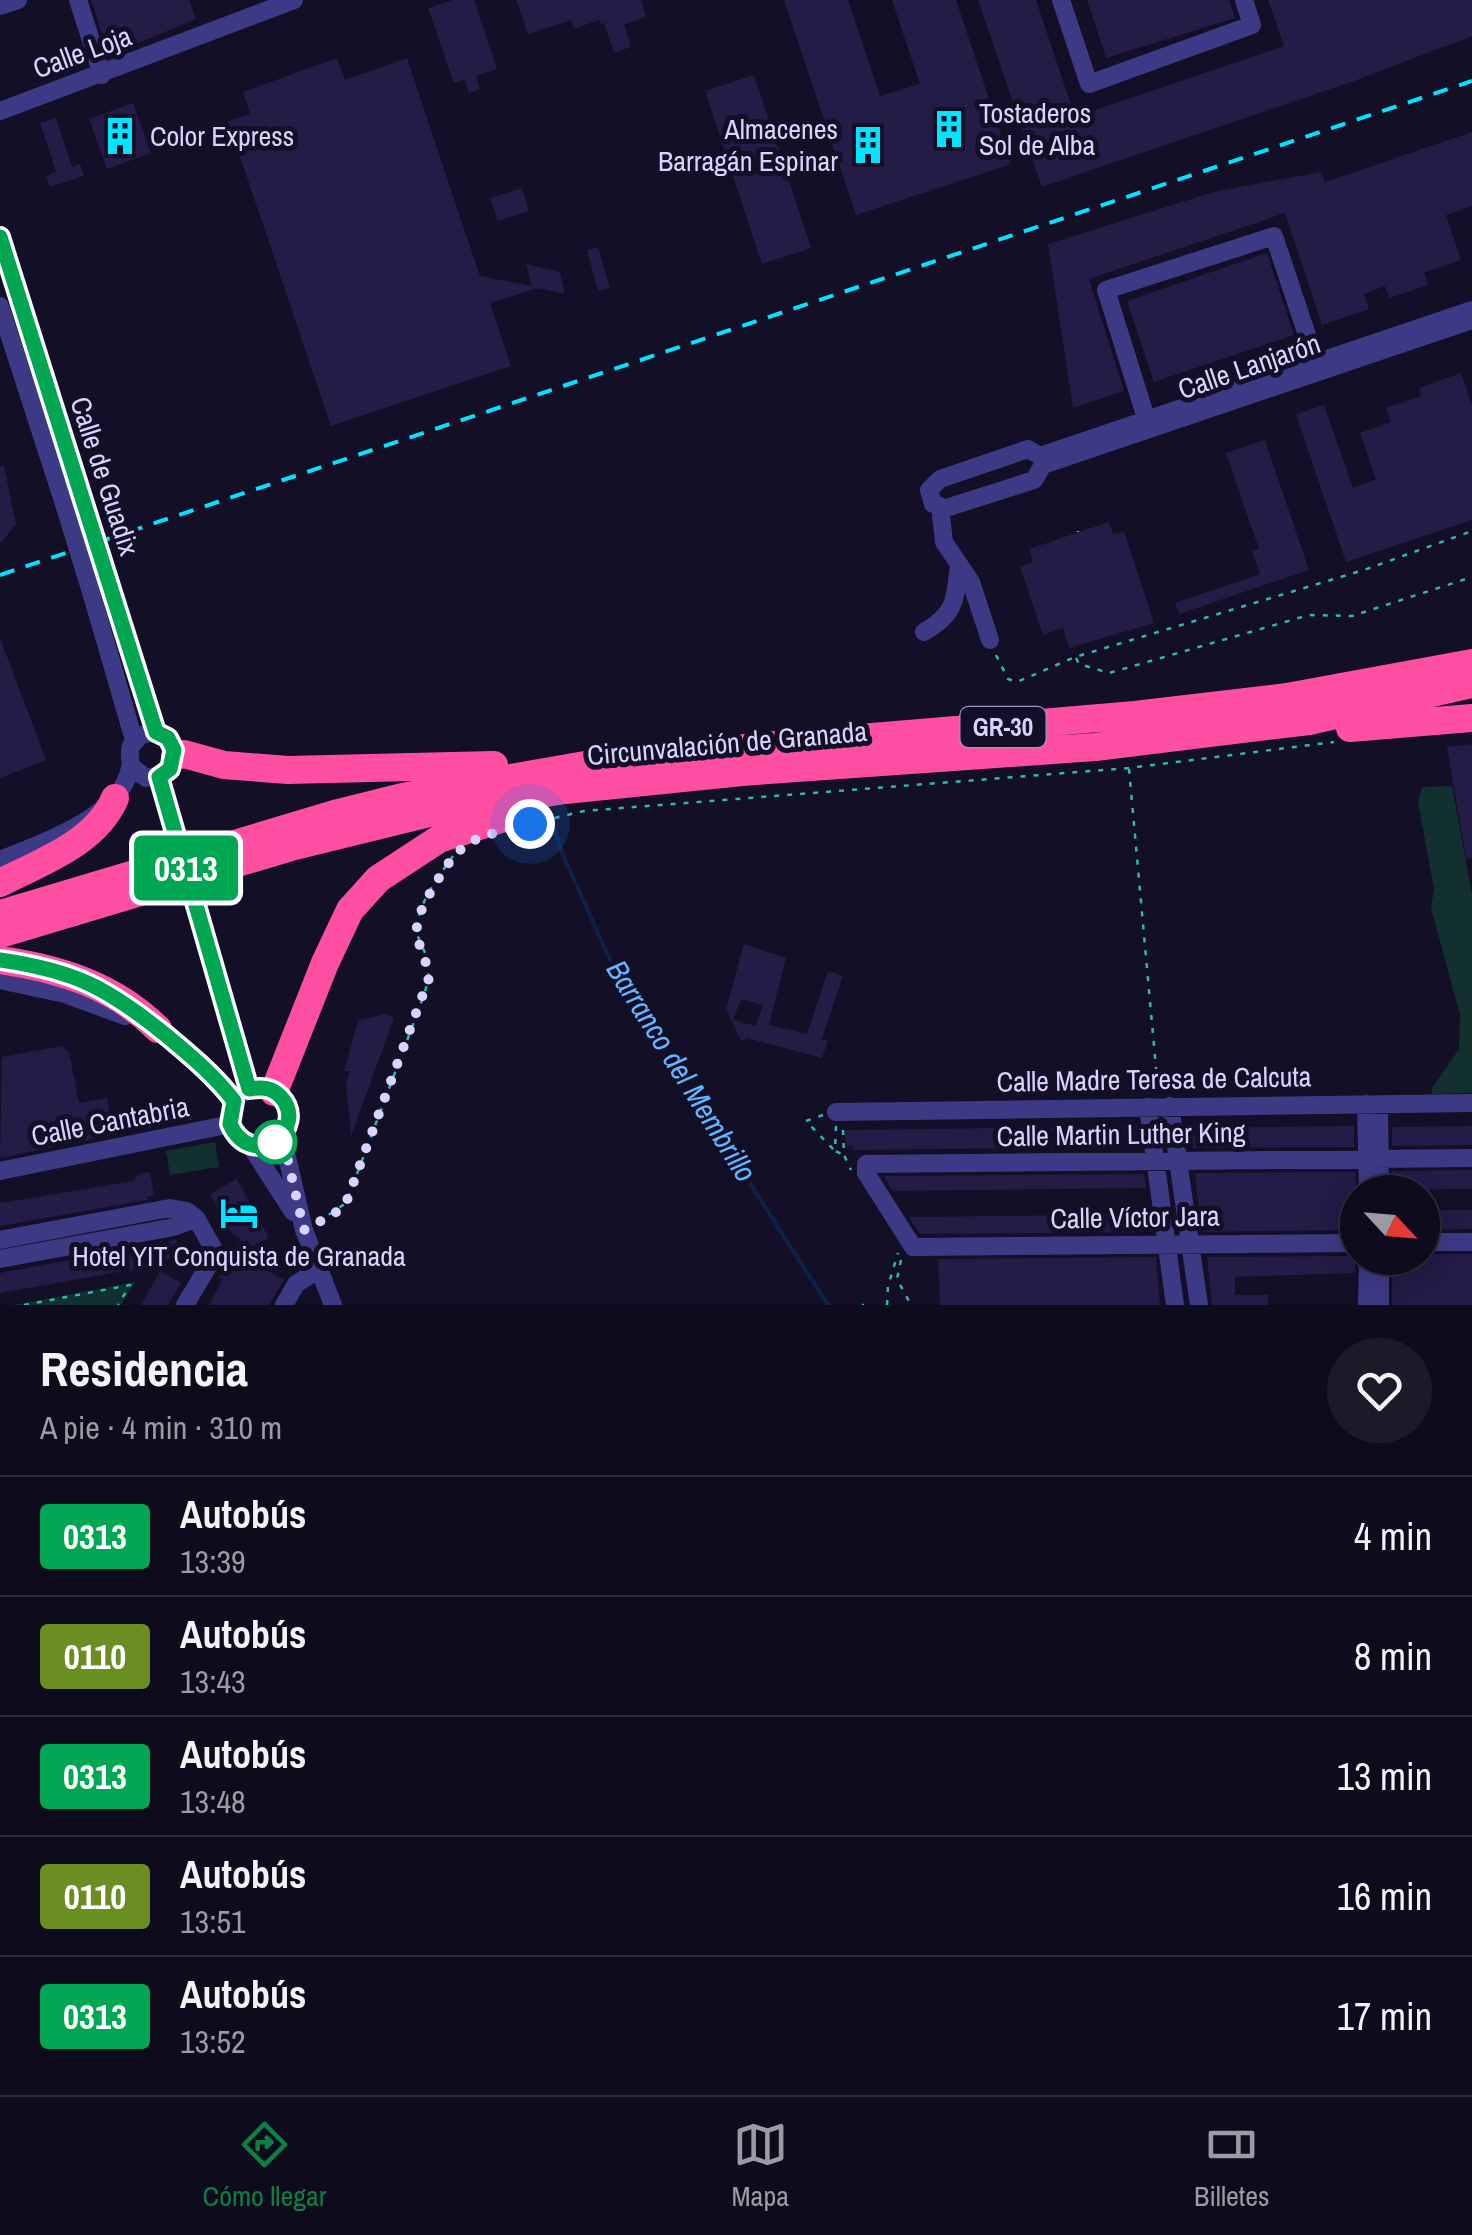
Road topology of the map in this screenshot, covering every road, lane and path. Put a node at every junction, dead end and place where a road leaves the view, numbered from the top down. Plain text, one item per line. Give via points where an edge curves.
1 (18, 0) edge
2 (78, 0) edge
3 (1061, 0) edge
4 (1244, 0) edge
5 (285, 2) edge
6 (0, 6) edge
7 (102, 75) junction
8 (0, 111) edge
9 (0, 236) edge
10 (0, 306) edge
11 (1472, 310) edge
12 (1472, 320) edge
13 (1318, 367) junction
14 (1146, 418) junction
15 (1042, 460) junction
16 (940, 506) junction
17 (1472, 531) edge
18 (959, 564) junction
19 (1472, 577) edge
20 (924, 632) dead end
21 (990, 640) joint
22 (1472, 652) edge
23 (1076, 657) junction
24 (1472, 663) edge
25 (1418, 675) junction
26 (1472, 684) edge
27 (1472, 696) edge
28 (1384, 706) junction
29 (1472, 718) edge
30 (1309, 721) junction
31 (156, 732) junction
32 (134, 740) junction
33 (1334, 742) dead end
34 (585, 764) junction
35 (131, 766) junction
36 (167, 766) junction
37 (1129, 768) junction
38 (742, 772) junction
39 (115, 798) junction
40 (530, 824) dead end
41 (458, 848) dead end
42 (0, 860) edge
43 (0, 883) edge
44 (0, 914) edge
45 (0, 934) edge
46 (0, 960) edge
47 (0, 980) edge
48 (158, 1029) junction
49 (252, 1094) junction
50 (1372, 1104) junction
51 (1472, 1104) edge
52 (1159, 1106) junction
53 (836, 1112) junction
54 (230, 1124) junction
55 (282, 1135) junction
56 (250, 1145) junction
57 (836, 1150) junction
58 (844, 1155) dead end
59 (1472, 1158) edge
60 (1374, 1159) junction
61 (1178, 1160) junction
62 (1155, 1161) junction
63 (0, 1171) edge
64 (1371, 1175) edge
65 (1377, 1175) edge
66 (196, 1218) junction
67 (304, 1230) junction
68 (0, 1240) edge
69 (1340, 1242) edge
70 (1440, 1242) edge
71 (1472, 1242) edge
72 (1166, 1243) junction
73 (912, 1244) junction
74 (1190, 1244) junction
75 (0, 1259) edge
76 (319, 1269) junction
77 (1368, 1275) edge
78 (1380, 1275) edge
79 (53, 1302) edge
80 (24, 1305) edge
81 (118, 1305) edge
82 (185, 1305) edge
83 (284, 1305) edge
84 (333, 1305) edge
85 (911, 1305) edge
86 (1175, 1305) edge
87 (1199, 1305) edge
88 (1367, 1305) edge
89 (1380, 1305) edge

1 - 6 street
2 - 7 street
3 - 4 street via 1089,84 1252,25
5 - 7 street, Calle Loja
7 - 8 street, Calle Loja
9 - 31 street, Calle de Guadix, bridge
10 - 32 street, Calle de Guadix, bridge
11 - 13 street, Calle Lanjarón
12 - 13 street, Calle Lanjarón
13 - 14 street, Calle Lanjarón
13 - 14 street, Calle Lanjarón via 1274,236 1106,290
13 - 15 street, Calle Lanjarón
14 - 15 street, Calle Lanjarón
15 - 16 street, Calle Lanjarón via 1034,480
15 - 16 street, Calle Lanjarón via 1028,450 940,479 929,490 932,504
16 - 18 street via 944,542
17 - 23 path
18 - 20 street via 954,603 944,621
18 - 21 street
19 - 23 path via 1352,616 1309,615 1109,672 1078,664
21 - 23 path via 1002,672 1017,682
22 - 25 highway
24 - 25 highway, Circunvalación de Granada / GR-30
25 - 34 highway, Circunvalación de Granada / GR-30 via 1135,716
26 - 28 highway, Circunvalación de Granada / GR-30
27 - 28 highway via 1412,708
28 - 30 highway, Circunvalación de Granada / GR-30
29 - 30 highway via 1350,728
30 - 38 highway, Circunvalación de Granada / GR-30 via 1095,746
31 - 32 street
31 - 36 street via 168,738
32 - 35 street
33 - 37 path
34 - 36 highway via 288,770 184,754
34 - 44 highway, Circunvalación de Granada / GR-30 via 338,813
35 - 36 street via 146,778
35 - 39 street
36 - 49 street, bridge via 171,818
37 - 40 path via 584,811
37 - 52 path
38 - 45 highway, Circunvalación de Granada / GR-30 via 566,790 388,821
38 - 49 highway via 708,786 539,808 438,839 408,857 350,910
39 - 42 street via 84,823
39 - 43 highway via 102,823
41 - 67 path via 417,924 429,978 346,1203
46 - 48 highway via 72,975 125,1002
47 - 48 street via 96,1003
48 - 49 street
49 - 54 street
49 - 55 street via 282,1099 288,1116
50 - 51 street, Calle Madre Teresa de Calcuta
50 - 52 street, Calle Madre Teresa de Calcuta
50 - 60 street
52 - 53 street, Calle Madre Teresa de Calcuta
52 - 61 street
52 - 62 street
53 - 57 path
53 - 57 path via 806,1121
54 - 56 street
54 - 63 street, Calle Cantabria
55 - 56 street via 268,1145
55 - 67 street
56 - 67 street
57 - 58 path
59 - 60 street, Calle Martin Luther King
60 - 61 street, Calle Martin Luther King
60 - 64 street
60 - 65 street
61 - 62 street, Calle Martin Luther King
61 - 74 street
62 - 72 street
62 - 73 street, Calle Martin Luther King via 866,1164
66 - 68 street via 170,1208
66 - 75 street
66 - 82 street via 213,1258
67 - 76 street
69 - 74 street, Calle Víctor Jara
70 - 71 street
72 - 73 street, Calle Víctor Jara
72 - 74 street, Calle Víctor Jara
72 - 86 street
73 - 85 path via 905,1244 897,1279
74 - 87 street
76 - 83 street via 296,1284
76 - 84 street
77 - 88 street
78 - 89 street
79 - 80 path
79 - 81 path via 130,1284

